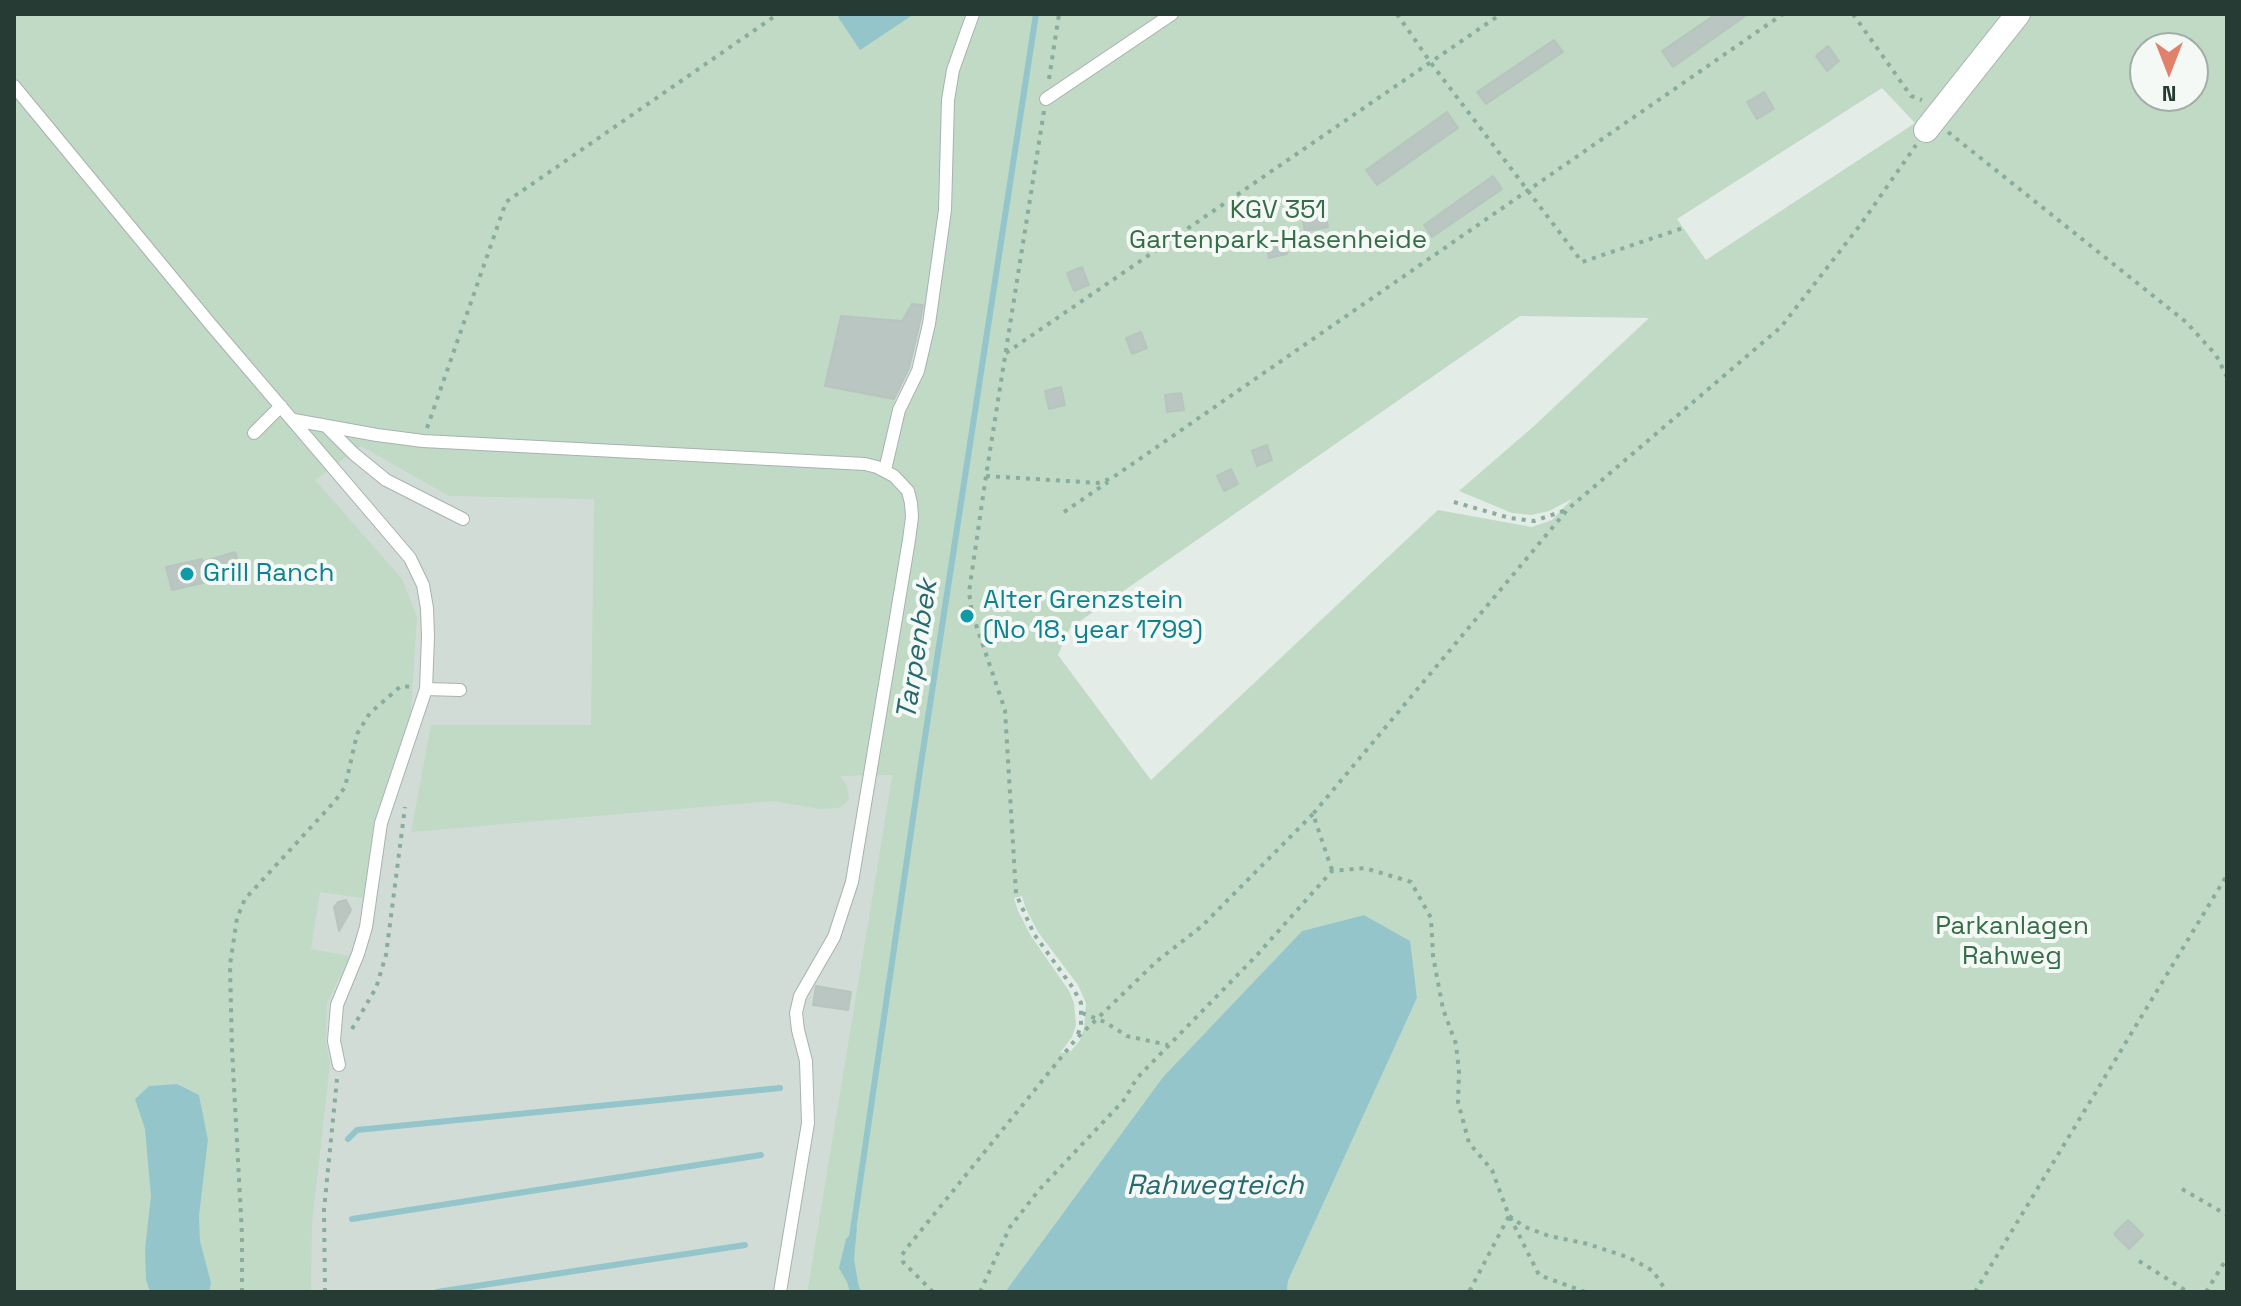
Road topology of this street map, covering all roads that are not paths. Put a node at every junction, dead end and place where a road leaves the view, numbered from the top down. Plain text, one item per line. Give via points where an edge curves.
1 (973, 14) edge
2 (1172, 14) edge
3 (2018, 14) edge
4 (14, 86) edge
5 (1046, 99) road end
6 (1934, 120) road end
7 (281, 406) junction
8 (294, 420) junction
9 (327, 427) junction
10 (254, 433) dead end
11 (885, 470) junction
12 (463, 519) dead end
13 (426, 689) junction
14 (460, 690) dead end
15 (339, 1065) road end
16 (780, 1292) edge

1 - 11 lane via 948,100 945,210 929,324
2 - 5 lane
3 - 6 street
4 - 7 lane
7 - 8 lane
7 - 10 lane
8 - 9 lane
8 - 13 lane via 410,558 427,608
9 - 11 lane via 423,441 865,464
9 - 12 lane via 386,480
11 - 16 lane via 908,491 912,517 852,882 838,928 796,1013 806,1061 808,1123
13 - 14 lane
13 - 15 lane via 381,823 366,927 337,1005 334,1041

